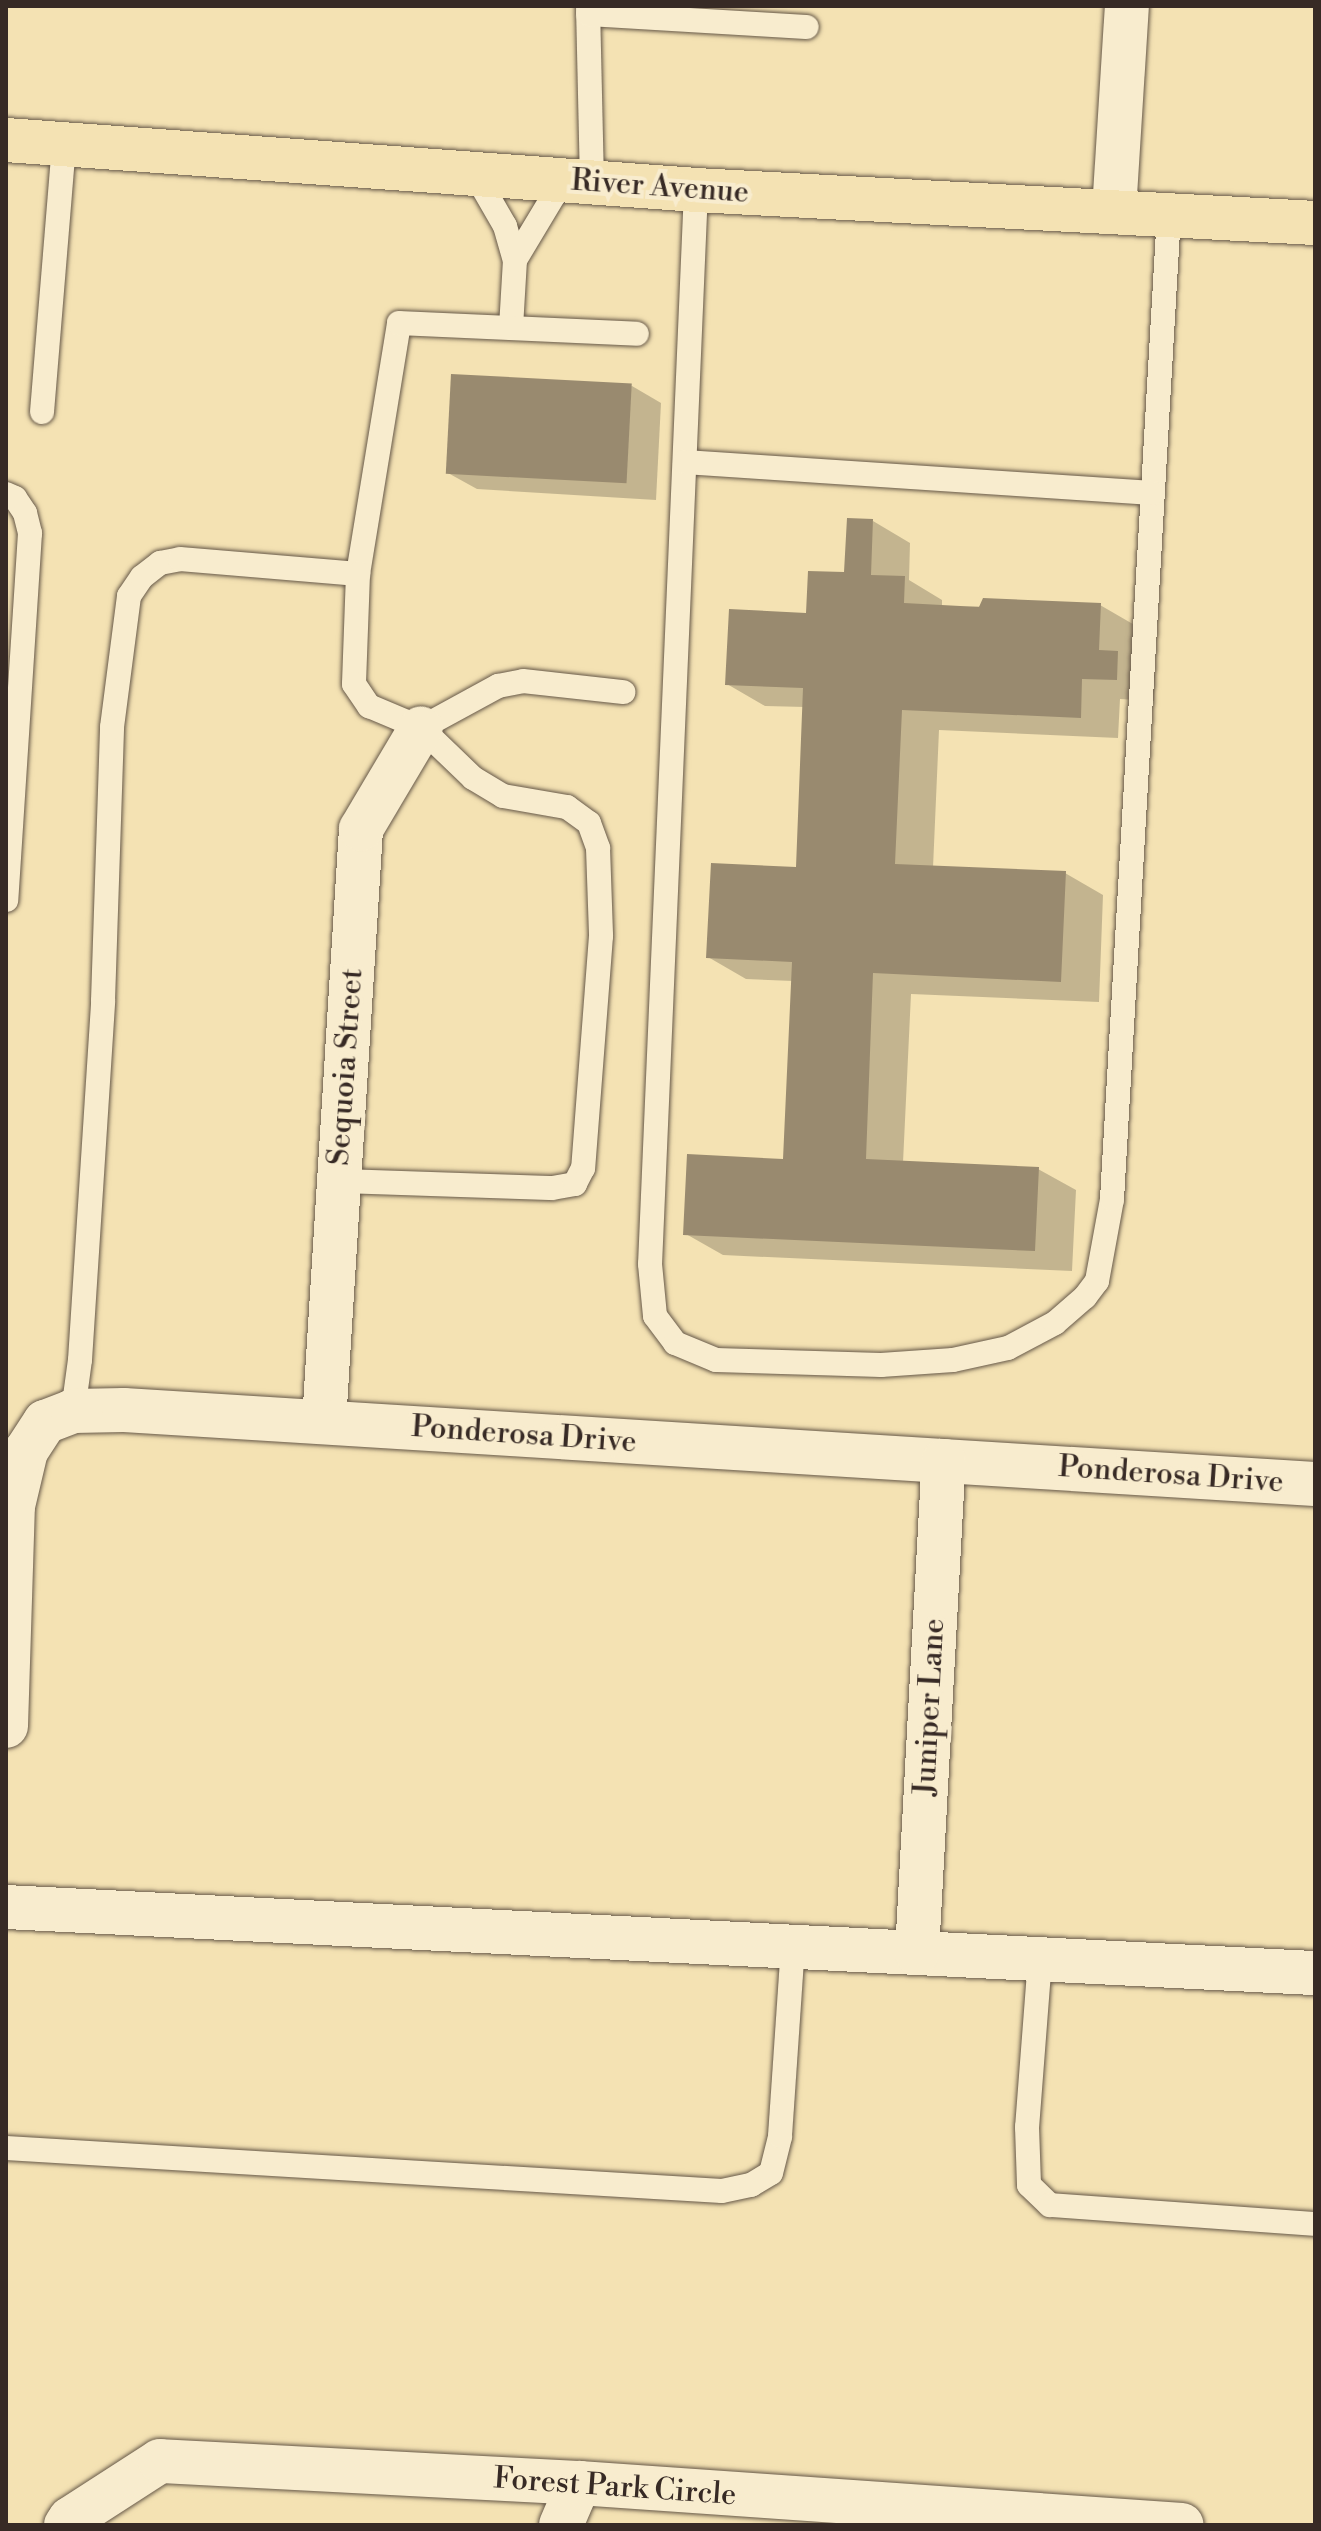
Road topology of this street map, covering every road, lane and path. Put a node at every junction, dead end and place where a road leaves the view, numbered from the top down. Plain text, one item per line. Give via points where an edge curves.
1 (1127, 6) edge
2 (588, 10) edge
3 (807, 27) dead end
4 (6, 140) edge
5 (64, 144) junction
6 (475, 174) junction
7 (582, 182) junction
8 (696, 190) junction
9 (1114, 211) junction
10 (1169, 214) junction
11 (1315, 223) edge
12 (515, 260) junction
13 (511, 328) junction
14 (637, 334) dead end
15 (42, 412) dead end
16 (685, 462) junction
17 (1152, 493) junction
18 (6, 494) edge
19 (358, 574) junction
20 (623, 692) dead end
21 (421, 728) junction
22 (6, 900) edge
23 (339, 1181) junction
24 (73, 1411) junction
25 (324, 1422) junction
26 (944, 1461) junction
27 (1315, 1484) edge
28 (6, 1726) edge
29 (6, 1907) edge
30 (793, 1947) junction
31 (917, 1953) junction
32 (1040, 1959) junction
33 (1315, 1973) edge
34 (6, 2148) edge
35 (1315, 2224) edge
36 (579, 2483) junction
37 (1059, 2521) edge
38 (66, 2525) edge
39 (561, 2525) edge
40 (1182, 2525) edge

1 - 9 street
2 - 3 lane
2 - 7 lane
4 - 5 highway, River Avenue
5 - 6 highway, River Avenue
5 - 15 lane
6 - 7 highway, River Avenue
6 - 12 lane via 505,226
7 - 8 highway, River Avenue
7 - 12 lane via 554,195
8 - 9 highway, River Avenue
8 - 16 lane
9 - 10 highway, River Avenue
10 - 11 highway, River Avenue
10 - 17 lane
12 - 13 lane
13 - 14 lane
13 - 19 lane via 399,323
16 - 17 lane
16 - 17 lane via 650,1264 655,1316 675,1343 716,1360 881,1365 953,1360 1008,1348 1055,1323 1097,1281 1112,1199
18 - 22 lane via 25,513 30,533
19 - 21 lane via 354,684 369,706
19 - 24 lane via 180,559 160,563 129,596 112,727 103,1001
20 - 21 lane via 523,681 498,686
21 - 23 street, Sequoia Street via 361,829
21 - 23 lane via 473,778 503,796 567,807 589,823 598,848 601,936 583,1168 575,1184 552,1188
23 - 25 street, Sequoia Street
24 - 25 street, Ponderosa Drive
24 - 28 street, Ponderosa Drive via 45,1422 26,1451 13,1506
25 - 26 street, Ponderosa Drive
26 - 27 street, Ponderosa Drive
26 - 31 street, Juniper Lane
29 - 30 street
30 - 31 street
30 - 34 lane via 780,2136 771,2173 751,2185 722,2191
31 - 32 street
32 - 33 street
32 - 35 lane via 1027,2127 1029,2185 1050,2205
36 - 37 street, Forest Park Circle
36 - 38 street, Forest Park Circle via 160,2461
36 - 39 street
37 - 40 street, Forest Park Circle

